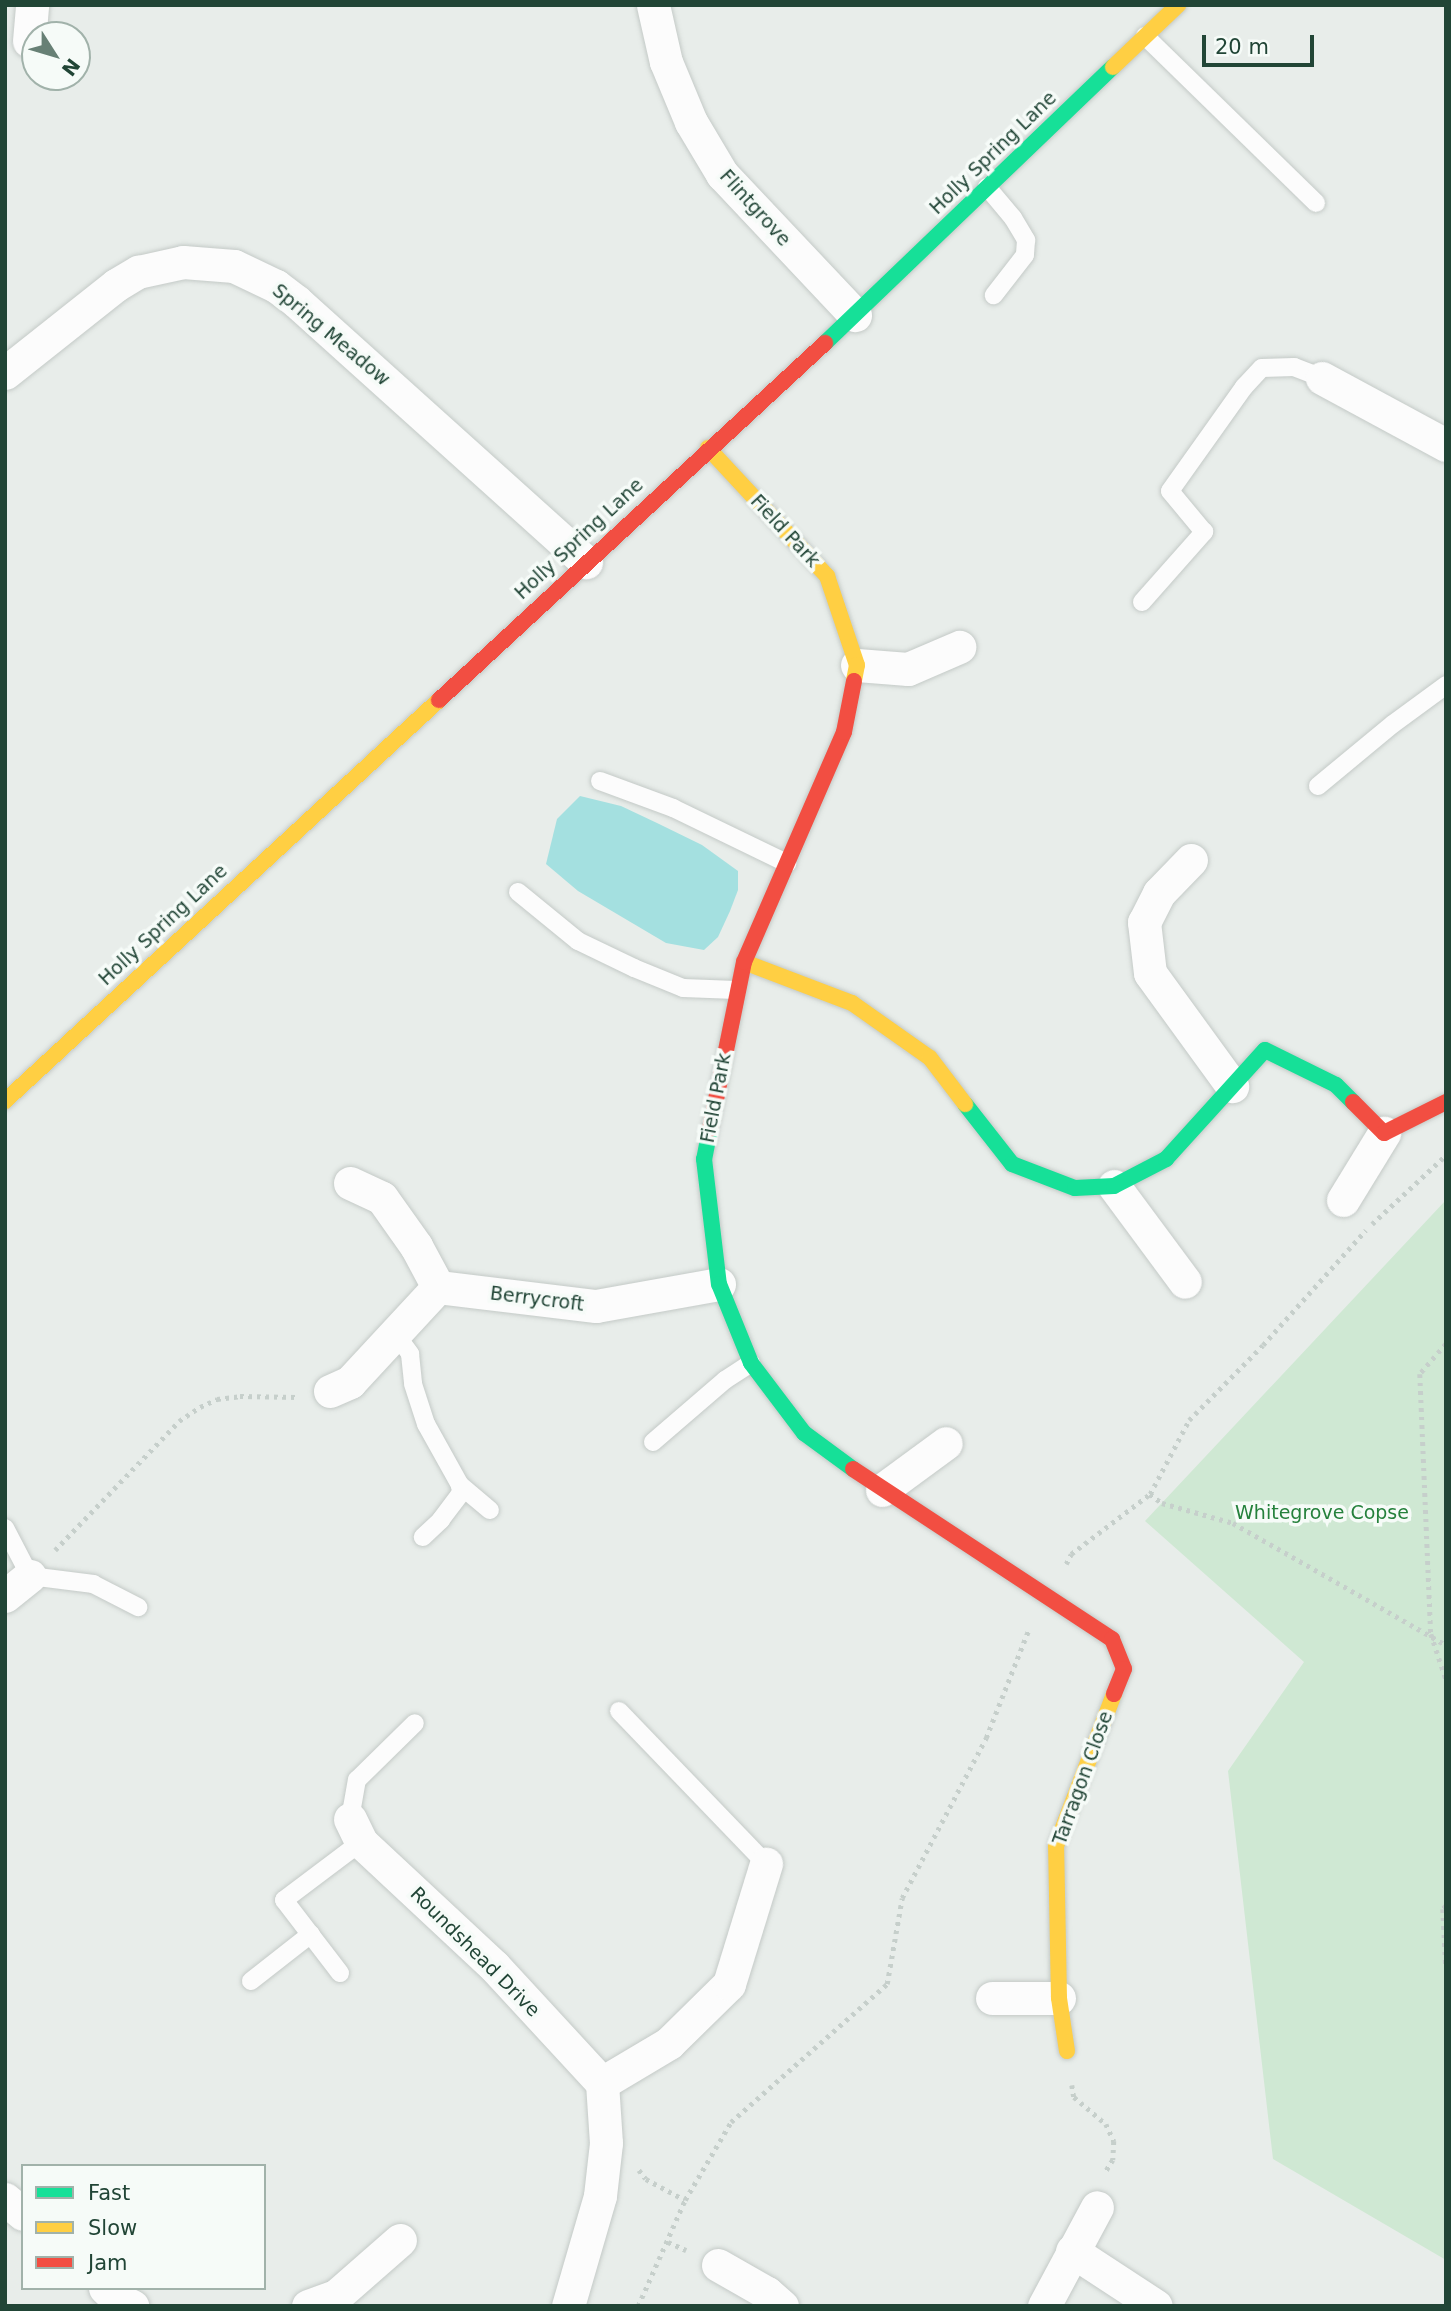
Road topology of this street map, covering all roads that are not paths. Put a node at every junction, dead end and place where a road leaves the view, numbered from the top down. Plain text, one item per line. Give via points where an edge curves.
1 (653, 5) edge
2 (1178, 5) edge
3 (1145, 36) junction
4 (987, 187) junction
5 (1316, 203) dead end
6 (994, 295) dead end
7 (855, 315) junction
8 (5, 373) edge
9 (1321, 377) joint
10 (1446, 445) edge
11 (708, 448) junction
12 (586, 562) junction
13 (1142, 602) dead end
14 (959, 647) dead end
15 (857, 665) junction
16 (1446, 685) edge
17 (600, 782) dead end
18 (1318, 786) dead end
19 (1191, 860) dead end
20 (787, 863) junction
21 (517, 892) dead end
22 (744, 962) junction
23 (736, 990) junction
24 (1231, 1086) junction
25 (5, 1101) edge
26 (1446, 1102) edge
27 (1384, 1133) junction
28 (350, 1183) dead end
29 (1114, 1186) junction
30 (1343, 1200) dead end
31 (1185, 1282) dead end
32 (719, 1284) junction
33 (438, 1287) junction
34 (395, 1333) junction
35 (751, 1363) junction
36 (330, 1391) road end
37 (653, 1442) dead end
38 (946, 1443) dead end
39 (460, 1485) junction
40 (882, 1490) junction
41 (490, 1510) dead end
42 (5, 1528) edge
43 (423, 1537) dead end
44 (18, 1586) edge
45 (1047, 1597) joint
46 (138, 1607) dead end
47 (619, 1711) dead end
48 (415, 1723) dead end
49 (355, 1830) junction
50 (765, 1864) joint
51 (311, 1934) junction
52 (340, 1973) dead end
53 (251, 1981) dead end
54 (992, 1998) dead end
55 (1059, 1998) junction
56 (1067, 2051) road end
57 (602, 2083) junction
58 (5, 2199) edge
59 (1097, 2207) road end
60 (21, 2212) edge
61 (400, 2240) dead end
62 (1072, 2251) junction
63 (719, 2265) dead end
64 (106, 2290) edge
65 (132, 2306) edge
66 (308, 2306) edge
67 (568, 2306) edge
68 (782, 2306) edge
69 (1044, 2306) edge
70 (1156, 2306) edge

1 - 7 street, Flintgrove via 666,61 686,110 722,174
2 - 3 street, Holly Spring Lane
3 - 4 street, Holly Spring Lane
3 - 5 lane
4 - 6 lane via 1026,240 1025,255
4 - 7 street, Holly Spring Lane
7 - 11 street, Holly Spring Lane
8 - 12 street, Spring Meadow via 138,272 183,262 234,266 297,302
9 - 10 street
9 - 13 lane via 1294,367 1262,368 1244,387 1170,491 1205,532
11 - 12 street, Holly Spring Lane
11 - 15 street, Field Park via 827,576
12 - 25 street, Holly Spring Lane
14 - 15 street via 908,669
15 - 20 street, Field Park via 844,732
16 - 18 lane
17 - 20 lane via 673,808
19 - 24 street via 1159,892 1144,922 1150,972
20 - 22 street, Field Park
21 - 23 lane via 578,941 634,968 683,988
22 - 23 street, Field Park
22 - 29 street via 852,1003 930,1058 1012,1164 1075,1188
23 - 32 street, Field Park via 704,1160
24 - 27 street via 1265,1050 1336,1085
24 - 29 street via 1166,1159
26 - 27 street
27 - 30 street
28 - 33 street via 382,1198
29 - 31 street
32 - 33 street, Berrycroft via 596,1306
32 - 35 street, Field Park
33 - 34 street
34 - 36 street via 350,1382
34 - 39 lane via 410,1354 413,1384 426,1424
35 - 37 lane
35 - 40 street, Field Park via 804,1433
38 - 40 street
39 - 41 lane
39 - 43 lane via 461,1493 442,1520
40 - 45 street, Field Park
42 - 44 lane
44 - 46 lane via 93,1584
45 - 55 street, Tarragon Close via 1112,1639 1124,1669 1056,1846
47 - 50 lane
48 - 49 lane via 357,1780
49 - 51 lane via 284,1900
49 - 57 street, Roundshead Drive via 494,1966
50 - 57 street via 729,1984 669,2043
51 - 52 lane
51 - 53 lane
54 - 55 street
55 - 56 street, Tarragon Close
57 - 67 street via 606,2143 600,2196
58 - 60 street
59 - 62 street
61 - 66 street via 336,2295
62 - 69 street
62 - 70 street
63 - 68 street
64 - 65 street

